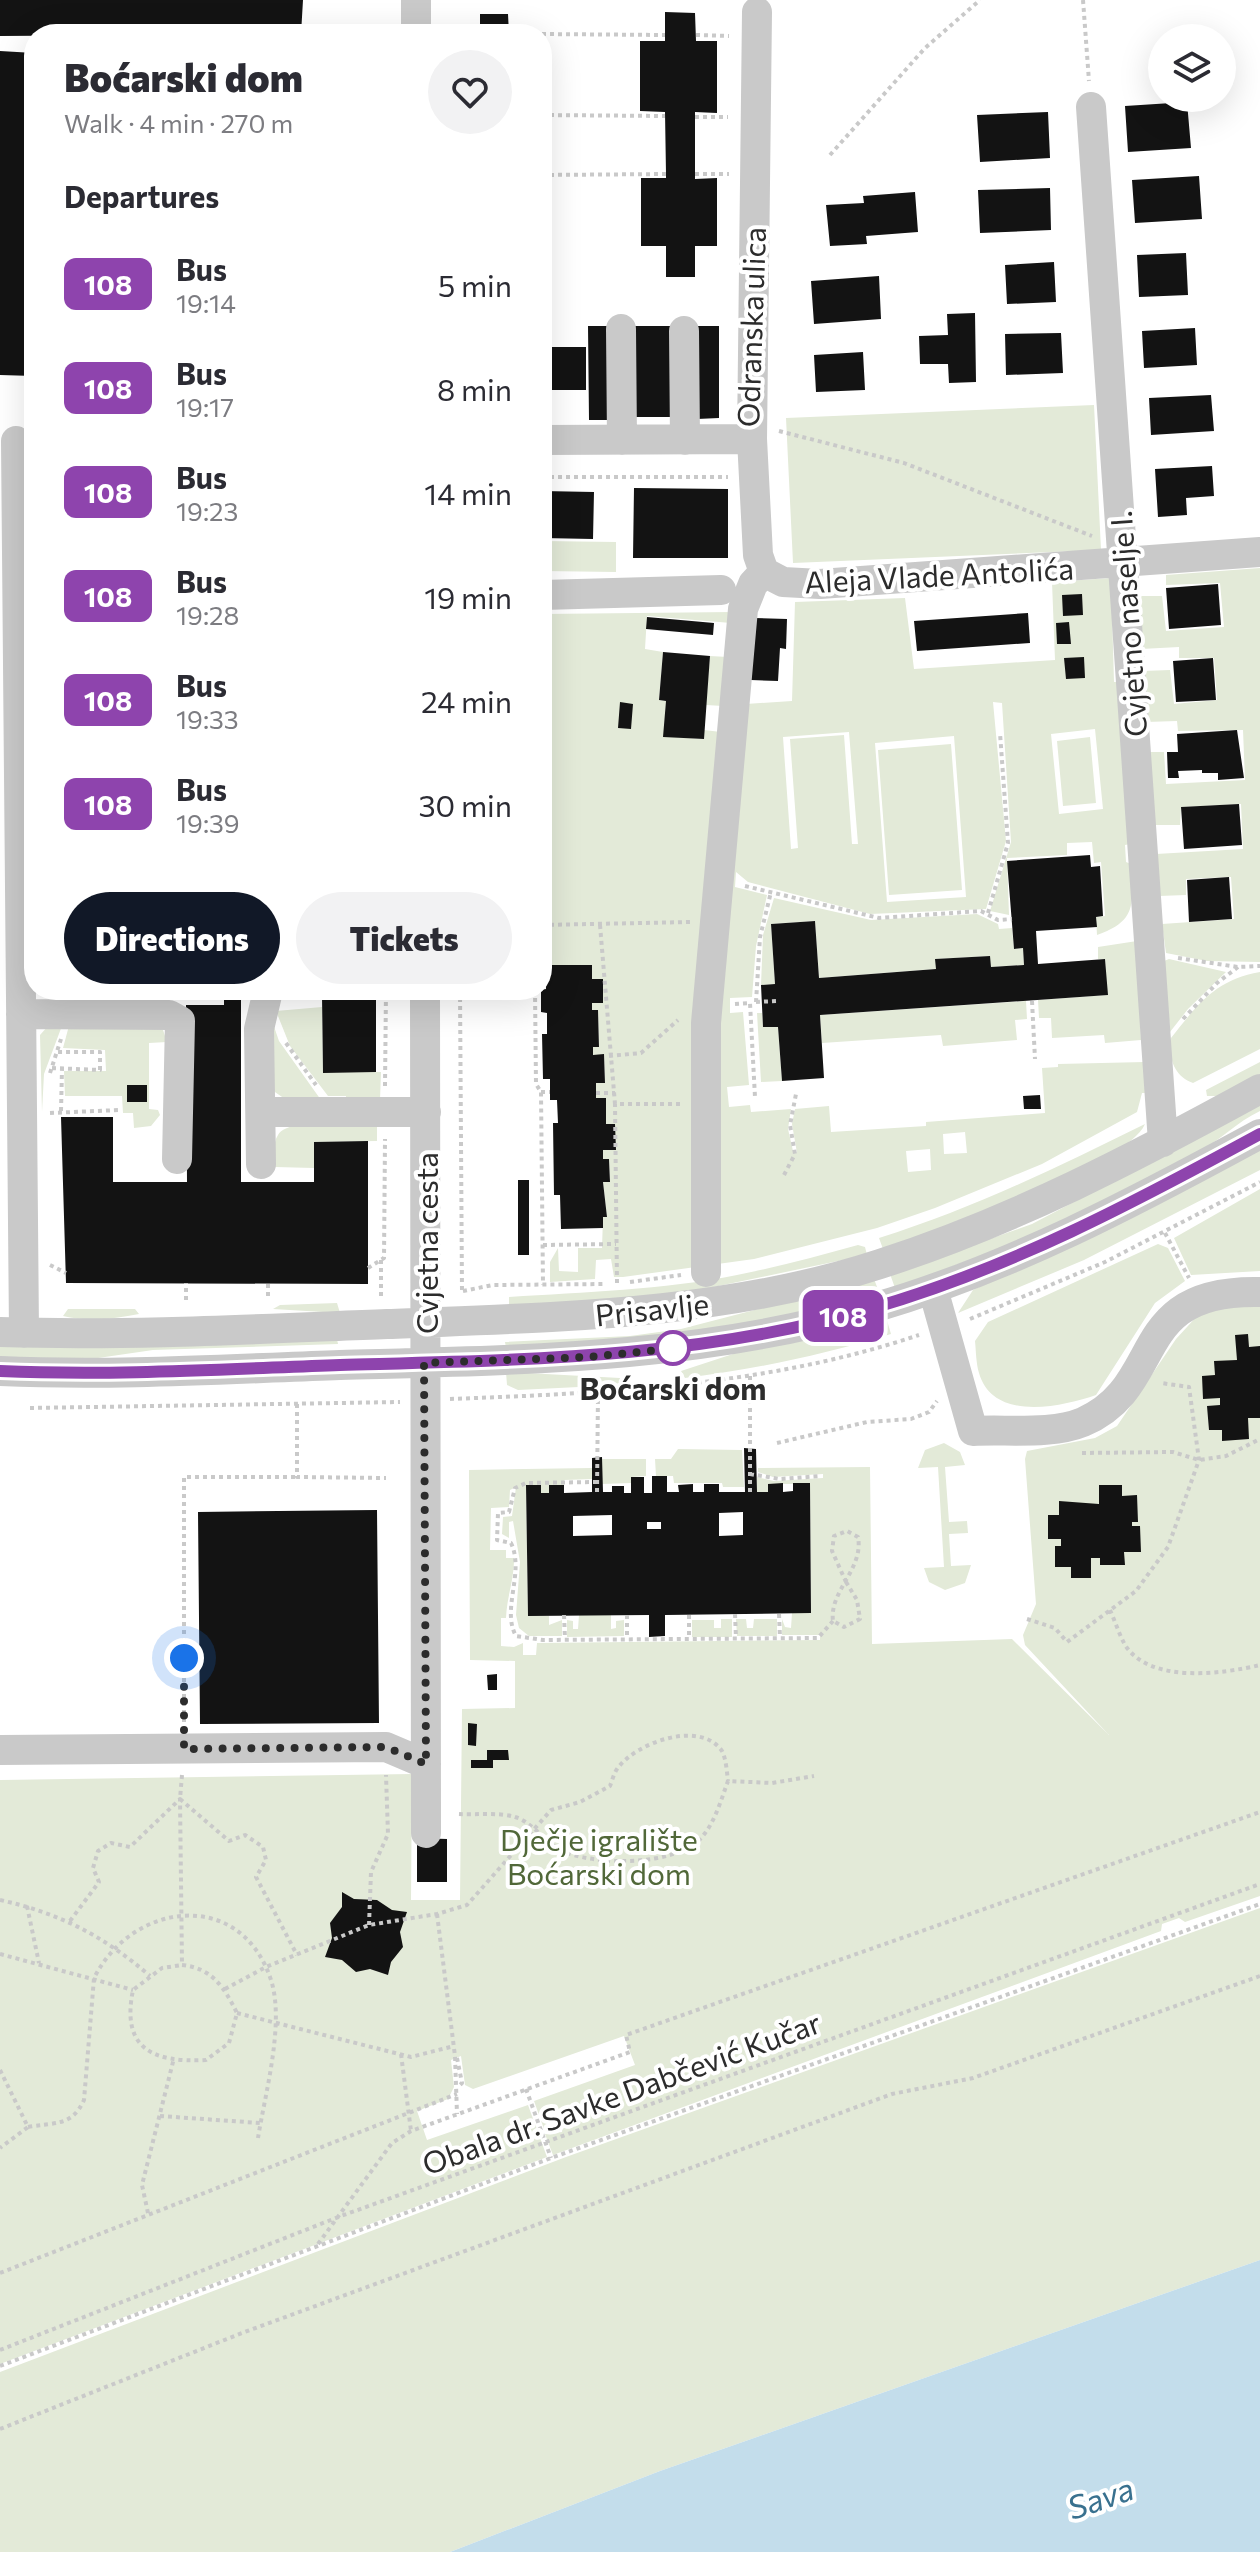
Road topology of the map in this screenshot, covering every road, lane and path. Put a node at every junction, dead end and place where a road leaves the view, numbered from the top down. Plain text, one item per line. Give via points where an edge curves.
1 (416, 0) edge
2 (980, 0) edge
3 (1083, 0) edge
4 (416, 24) edge
5 (757, 24) joint
6 (552, 34) edge
7 (665, 35) dead end
8 (696, 35) dead end
9 (1091, 107) joint
10 (552, 115) edge
11 (665, 116) dead end
12 (695, 117) dead end
13 (756, 118) junction
14 (830, 155) dead end
15 (754, 173) junction
16 (666, 174) dead end
17 (695, 174) dead end
18 (552, 175) edge
19 (621, 329) dead end
20 (684, 331) dead end
21 (764, 435) junction
22 (552, 440) edge
23 (622, 440) junction
24 (685, 440) junction
25 (17, 441) edge
26 (552, 477) edge
27 (740, 477) dead end
28 (1095, 537) dead end
29 (1260, 552) edge
30 (1123, 562) junction
31 (764, 572) junction
32 (721, 590) dead end
33 (552, 595) edge
34 (24, 696) edge
35 (1000, 733) dead end
36 (24, 787) edge
37 (721, 875) junction
38 (771, 892) junction
39 (10, 912) edge
40 (988, 913) junction
41 (1012, 919) dead end
42 (717, 921) junction
43 (552, 925) edge
44 (600, 925) junction
45 (1172, 956) dead end
46 (1260, 966) edge
47 (1238, 967) junction
48 (266, 1000) edge
49 (267, 1000) edge
50 (386, 1000) edge
51 (425, 1000) edge
52 (460, 1000) edge
53 (535, 1000) edge
54 (776, 1001) dead end
55 (1032, 1001) dead end
56 (96, 1002) edge
57 (753, 1003) junction
58 (708, 1006) junction
59 (21, 1014) junction
60 (1181, 1021) dead end
61 (57, 1052) dead end
62 (609, 1056) junction
63 (1035, 1059) dead end
64 (51, 1068) dead end
65 (62, 1069) junction
66 (1260, 1089) edge
67 (541, 1092) junction
68 (550, 1092) dead end
69 (596, 1093) dead end
70 (615, 1093) junction
71 (796, 1094) dead end
72 (755, 1097) dead end
73 (615, 1104) junction
74 (706, 1104) junction
75 (119, 1110) dead end
76 (61, 1111) junction
77 (261, 1112) junction
78 (337, 1112) junction
79 (385, 1112) junction
80 (426, 1112) junction
81 (50, 1113) dead end
82 (1260, 1134) edge
83 (1163, 1142) junction
84 (177, 1159) dead end
85 (261, 1164) dead end
86 (784, 1175) dead end
87 (1260, 1182) edge
88 (1164, 1233) junction
89 (617, 1244) junction
90 (543, 1245) junction
91 (381, 1260) junction
92 (368, 1268) dead end
93 (706, 1272) joint
94 (1190, 1280) dead end
95 (186, 1283) dead end
96 (617, 1283) junction
97 (268, 1284) dead end
98 (543, 1285) junction
99 (933, 1289) junction
100 (1260, 1292) edge
101 (381, 1296) dead end
102 (268, 1298) dead end
103 (186, 1300) dead end
104 (425, 1322) junction
105 (961, 1323) dead end
106 (12, 1332) edge
107 (927, 1345) dead end
108 (424, 1363) junction
109 (0, 1371) edge
110 (750, 1376) junction
111 (1158, 1382) dead end
112 (598, 1393) junction
113 (939, 1396) dead end
114 (440, 1400) dead end
115 (409, 1402) dead end
116 (297, 1404) junction
117 (30, 1408) dead end
118 (1260, 1439) edge
119 (777, 1443) dead end
120 (1072, 1453) dead end
121 (1199, 1460) junction
122 (750, 1474) junction
123 (821, 1476) dead end
124 (297, 1477) junction
125 (386, 1478) dead end
126 (597, 1482) junction
127 (597, 1492) dead end
128 (750, 1492) dead end
129 (846, 1582) junction
130 (1110, 1610) junction
131 (735, 1614) dead end
132 (779, 1614) dead end
133 (564, 1615) dead end
134 (627, 1615) dead end
135 (689, 1615) dead end
136 (1027, 1619) dead end
137 (833, 1621) junction
138 (689, 1638) junction
139 (736, 1638) junction
140 (780, 1638) junction
141 (565, 1639) junction
142 (627, 1639) junction
143 (1260, 1665) edge
144 (386, 1747) junction
145 (184, 1749) junction
146 (0, 1750) edge
147 (426, 1764) junction
148 (814, 1776) dead end
149 (728, 1781) junction
150 (180, 1799) junction
151 (1260, 1812) edge
152 (459, 1814) dead end
153 (533, 1831) junction
154 (426, 1833) dead end
155 (1260, 1884) edge
156 (0, 1900) edge
157 (1260, 1904) edge
158 (27, 1906) junction
159 (181, 1914) junction
160 (437, 1914) junction
161 (70, 1921) junction
162 (369, 1925) junction
163 (114, 1947) junction
164 (0, 1954) edge
165 (297, 1955) junction
166 (39, 1964) junction
167 (182, 1965) junction
168 (266, 1967) junction
169 (150, 1976) junction
170 (1260, 1976) edge
171 (94, 1978) junction
172 (225, 1989) junction
173 (133, 1990) junction
174 (237, 2013) junction
175 (276, 2022) junction
176 (454, 2046) junction
177 (401, 2054) junction
178 (174, 2058) junction
179 (0, 2070) edge
180 (526, 2089) junction
181 (457, 2094) junction
182 (410, 2111) junction
183 (457, 2114) junction
184 (160, 2116) junction
185 (260, 2123) junction
186 (28, 2127) junction
187 (411, 2131) junction
188 (258, 2138) dead end
189 (545, 2144) junction
190 (0, 2148) edge
191 (551, 2158) junction
192 (148, 2213) junction
193 (341, 2216) junction
194 (316, 2246) junction
195 (0, 2273) edge
196 (0, 2350) edge
197 (0, 2366) edge
198 (0, 2429) edge

1 - 4 street
2 - 14 path via 925,48
3 - 9 path
5 - 8 path
5 - 13 street, Odranska ulica
6 - 7 path
9 - 30 street, Cvjetno naselje I.
10 - 11 path
12 - 13 path
13 - 15 street, Odranska ulica
15 - 17 path
15 - 21 street, Odranska ulica
16 - 18 path
19 - 23 street
20 - 24 street
21 - 24 street, Odranska ulica
21 - 28 path via 904,463
21 - 31 street via 758,555
22 - 23 street, Odranska ulica
23 - 24 street, Odranska ulica
25 - 34 street
26 - 27 path
29 - 30 street, Aleja Vlade Antolića
30 - 31 street, Aleja Vlade Antolića via 820,584 783,582
30 - 83 street, Cvjetno naselje I.
31 - 37 street via 743,609
32 - 33 street
35 - 40 path via 1008,843
36 - 39 street
37 - 38 path
37 - 42 street
38 - 40 path via 879,918
38 - 57 path
39 - 59 street
40 - 41 path via 998,920
42 - 44 path
42 - 58 street
43 - 44 path
44 - 62 path
45 - 47 path
46 - 47 path
47 - 60 path
48 - 77 street via 259,1029
49 - 78 path via 298,1062
50 - 79 path
51 - 80 street, Cvjetna cesta
52 - 98 path via 459,1292 493,1285
53 - 67 path via 536,1084
54 - 57 path
55 - 63 path
56 - 59 street
56 - 84 street via 180,1021
57 - 58 path
57 - 72 path
58 - 62 path via 681,1016 641,1053
58 - 74 street
59 - 106 street
61 - 65 path via 100,1052 100,1070
62 - 70 path
64 - 65 path
65 - 76 path
66 - 83 street, Prisavlje
67 - 68 path
67 - 90 path
69 - 70 path
70 - 73 path
71 - 86 path via 790,1125 795,1154
73 - 74 path
73 - 89 path
74 - 93 street
75 - 76 path
76 - 81 path
77 - 78 street
77 - 85 street
78 - 79 street
79 - 80 street
79 - 91 path
80 - 104 street, Cvjetna cesta
82 - 99 street, Prisavlje via 1086,1226
83 - 104 street, Prisavlje via 1002,1220 836,1277 684,1307
87 - 88 path
88 - 94 path
88 - 105 path
89 - 90 path
89 - 96 path
90 - 98 path
91 - 92 path
91 - 101 path
93 - 96 path
95 - 103 path
96 - 98 path
97 - 102 path
99 - 100 street via 973,1431 1080,1423 1101,1412 1123,1389 1168,1319 1183,1307 1212,1294
99 - 108 street, Prisavlje via 803,1326 702,1345 589,1357
104 - 106 street, Prisavlje
104 - 108 street, Cvjetna cesta
107 - 110 path via 925,1333 824,1363
108 - 109 street, Prisavlje
108 - 147 street, Cvjetna cesta
110 - 112 path
110 - 122 path
111 - 121 path via 1189,1387
112 - 114 path
112 - 126 path
113 - 119 path via 922,1416 867,1422
115 - 116 path
116 - 117 path
116 - 124 path
118 - 121 path via 1226,1456
120 - 121 path via 1173,1452
121 - 130 path via 1168,1547 1136,1591
122 - 123 path via 780,1479
122 - 128 path
124 - 125 path
124 - 145 path via 184,1477
126 - 127 path
126 - 141 path via 526,1483 515,1488 509,1512 498,1513 497,1540 511,1543 515,1551 513,1630 522,1639
129 - 129 path via 860,1548 858,1537 847,1531 834,1536 832,1544
129 - 137 path via 832,1610
129 - 137 path via 860,1619 844,1627
130 - 136 path via 1067,1642 1055,1628
130 - 143 path via 1126,1646 1142,1662 1162,1670
131 - 139 path
132 - 140 path
133 - 141 path
134 - 142 path
135 - 138 path
137 - 140 path via 818,1638
138 - 139 path
138 - 142 path
139 - 140 path
141 - 142 path
144 - 145 street
144 - 147 street
144 - 162 path via 388,1834 371,1872
145 - 146 street
145 - 150 path
147 - 154 street, Cvjetna cesta
148 - 149 path via 772,1783
149 - 153 path via 701,1839 653,1858 619,1863 588,1859 559,1849
149 - 153 path via 723,1752 695,1735 677,1735 631,1757 618,1768 610,1786 551,1810
150 - 159 path
150 - 161 path via 130,1847 111,1843 98,1851 93,1868 99,1882
150 - 165 path via 229,1841 245,1835 263,1847 266,1860 256,1877
151 - 180 path via 626,2035 630,2052
152 - 153 path via 517,1817
153 - 160 path via 467,1905
155 - 189 path, Obala dr. Savke Dabčević Kučar
156 - 158 path
157 - 191 path, Obala dr. Savke Dabčević Kučar
158 - 161 path
158 - 166 path
159 - 163 path via 140,1926
159 - 167 path
159 - 168 path via 227,1925 254,1947
160 - 162 path
160 - 176 path
161 - 163 path
162 - 165 path
163 - 169 path
163 - 171 path
164 - 166 path
165 - 168 path
166 - 171 path
167 - 169 path
167 - 172 path via 203,1969
168 - 172 path
168 - 175 path via 273,1983
169 - 173 path
170 - 198 path via 973,2078 892,2094 242,2333
171 - 173 path
171 - 186 path via 84,2100 78,2114 65,2124
172 - 174 path
173 - 178 path via 128,2012 132,2034 146,2049
174 - 175 path
174 - 178 path via 222,2051 206,2060
175 - 177 path
175 - 185 path
176 - 177 path via 411,2057
176 - 181 path
177 - 182 path
178 - 184 path
179 - 186 path
180 - 183 path
180 - 189 path
181 - 182 path
181 - 183 path
182 - 187 path
182 - 192 path
183 - 187 path
184 - 185 path
184 - 192 path via 142,2185
185 - 188 path
186 - 190 path
187 - 193 path via 392,2143
189 - 191 path
189 - 193 path, Obala dr. Savke Dabčević Kučar
191 - 194 path, Obala dr. Savke Dabčević Kučar
192 - 195 path
193 - 194 path
193 - 196 path, Obala dr. Savke Dabčević Kučar
194 - 197 path, Obala dr. Savke Dabčević Kučar

